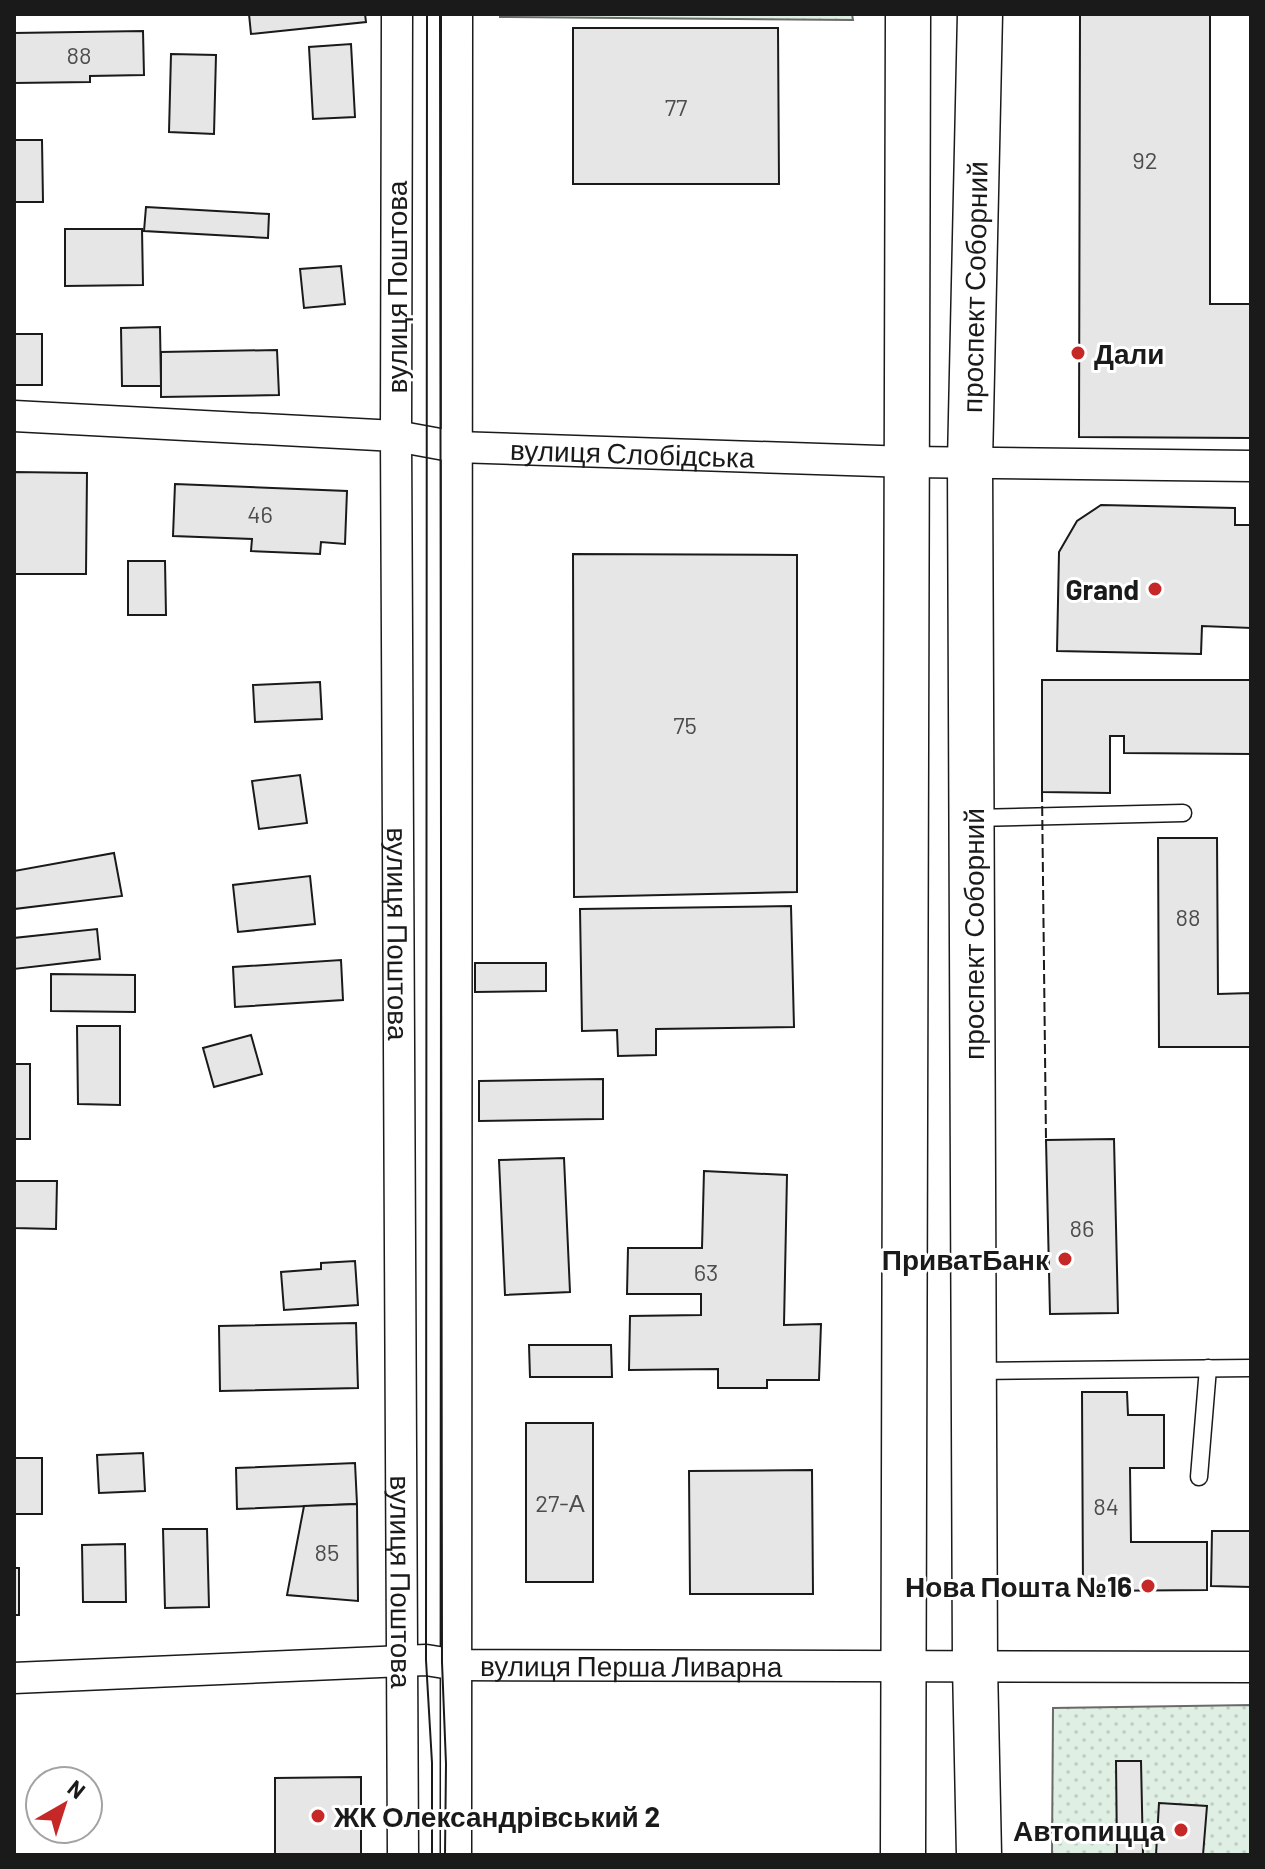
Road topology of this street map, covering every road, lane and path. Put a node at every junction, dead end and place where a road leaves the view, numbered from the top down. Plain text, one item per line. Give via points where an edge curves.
1 (397, 14) edge
2 (457, 14) edge
3 (908, 14) edge
4 (980, 14) edge
5 (14, 416) edge
6 (396, 436) junction
7 (456, 447) junction
8 (909, 462) junction
9 (970, 462) junction
10 (1251, 466) edge
11 (1183, 813) dead end
12 (973, 818) junction
13 (1208, 1368) junction
14 (1251, 1368) edge
15 (974, 1371) junction
16 (1199, 1477) dead end
17 (403, 1663) junction
18 (457, 1665) junction
19 (902, 1665) junction
20 (975, 1665) junction
21 (1251, 1667) edge
22 (14, 1678) edge
23 (403, 1855) edge
24 (456, 1855) edge
25 (903, 1855) edge
26 (979, 1855) edge

1 - 6 street, вулиця Поштова
2 - 7 street, вулиця Поштова
3 - 8 main road
4 - 9 main road, проспект Соборний
5 - 6 street, вулиця Слобідська
6 - 7 street, вулиця Слобідська
6 - 17 street, вулиця Поштова
7 - 8 street, вулиця Слобідська
7 - 18 street, вулиця Поштова
8 - 9 street, вулиця Слобідська
8 - 19 main road
9 - 10 street, вулиця Слобідська
9 - 12 main road, проспект Соборний
11 - 12 lane
12 - 15 main road, проспект Соборний
13 - 14 lane
13 - 15 lane
13 - 16 lane
15 - 20 main road, проспект Соборний
17 - 18 street, вулиця Перша Ливарна
17 - 22 street, вулиця Перша Ливарна
17 - 23 street, вулиця Поштова
18 - 19 street, вулиця Перша Ливарна
18 - 24 street, вулиця Поштова
19 - 20 street, вулиця Перша Ливарна
19 - 25 main road
20 - 21 street, вулиця Перша Ливарна
20 - 26 main road, проспект Соборний

